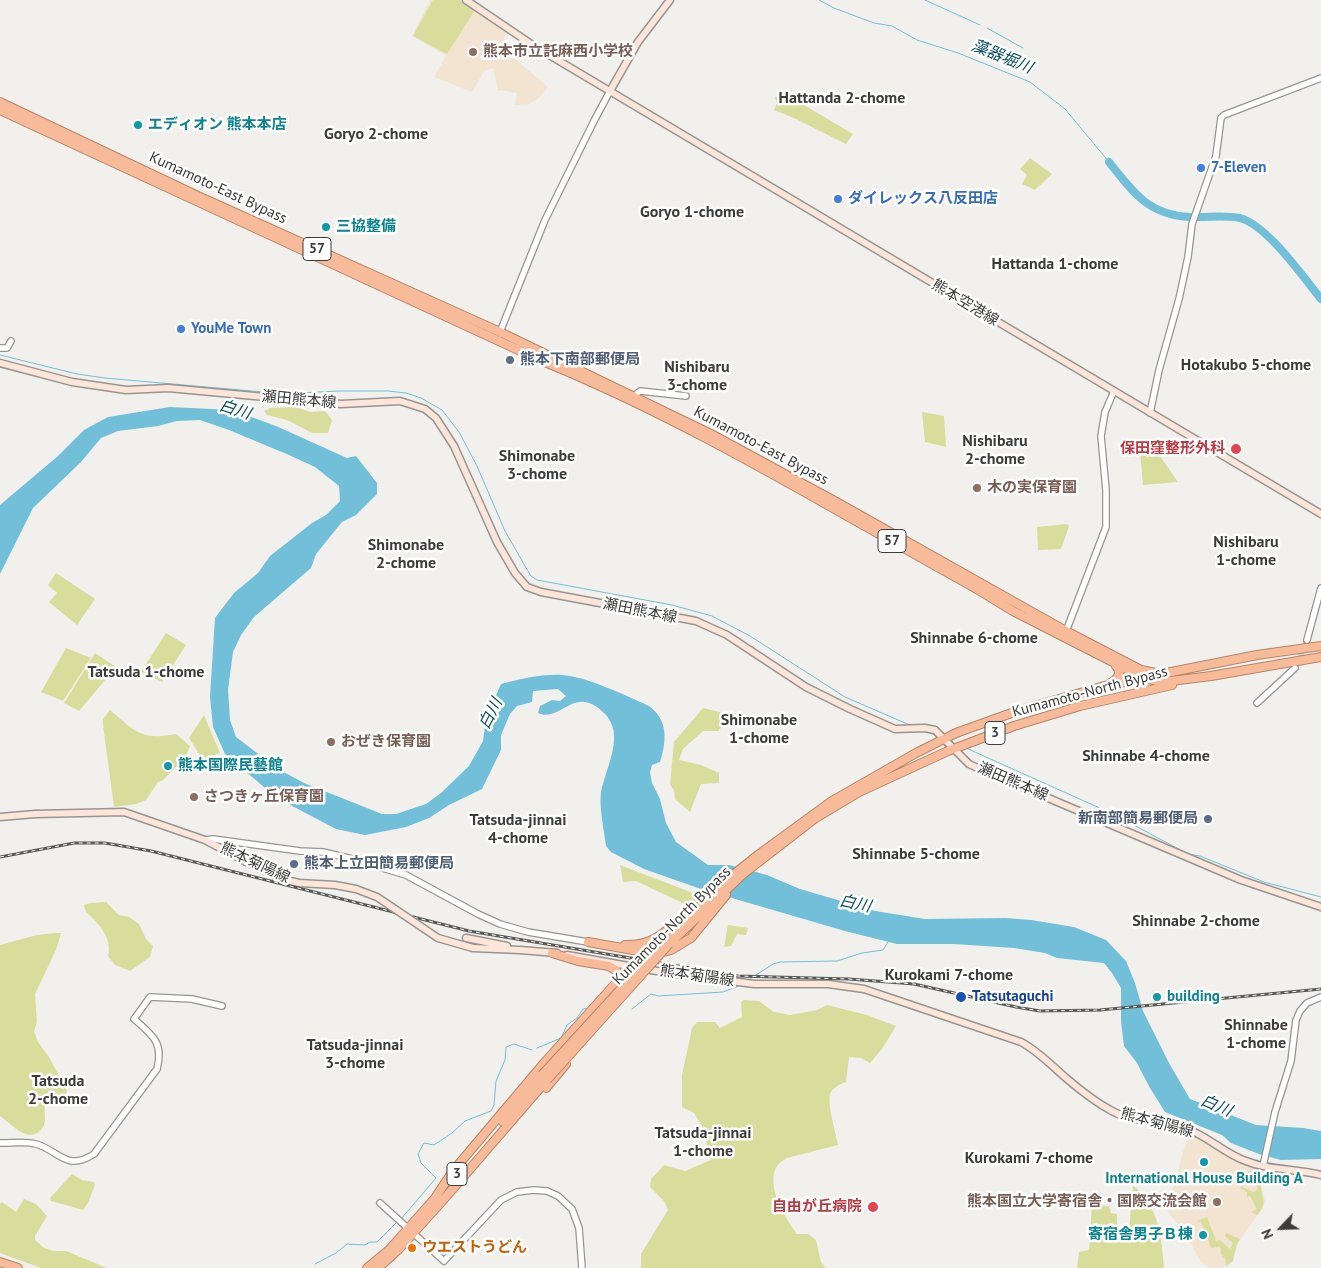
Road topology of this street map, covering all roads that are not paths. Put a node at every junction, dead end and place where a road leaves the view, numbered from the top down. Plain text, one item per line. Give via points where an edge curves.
1 (466, 0) edge
2 (670, 0) edge
3 (1321, 78) edge
4 (610, 91) junction
5 (0, 102) edge
6 (0, 110) edge
7 (500, 332) junction
8 (11, 341) dead end
9 (503, 342) junction
10 (0, 348) edge
11 (0, 363) edge
12 (1114, 391) junction
13 (634, 396) junction
14 (686, 396) dead end
15 (1150, 413) junction
16 (1321, 514) edge
17 (1321, 588) edge
18 (1065, 634) junction
19 (1307, 640) tunnel mouth
20 (1321, 646) edge
21 (1321, 657) edge
22 (1132, 665) junction
23 (1116, 666) junction
24 (1295, 668) tunnel mouth
25 (1161, 674) junction
26 (1211, 676) junction
27 (1141, 678) junction
28 (1105, 686) junction
29 (1133, 694) junction
30 (1014, 702) dead end
31 (1257, 702) dead end
32 (1017, 711) junction
33 (945, 738) junction
34 (954, 749) junction
35 (0, 817) edge
36 (795, 830) junction
37 (206, 840) junction
38 (743, 874) junction
39 (1321, 907) edge
40 (694, 912) junction
41 (466, 938) dead end
42 (588, 942) junction
43 (520, 950) junction
44 (552, 953) junction
45 (650, 970) junction
46 (1321, 997) edge
47 (222, 1006) dead end
48 (545, 1077) junction
49 (0, 1144) edge
50 (490, 1146) junction
51 (1262, 1166) junction
52 (1321, 1175) edge
53 (435, 1198) junction
54 (380, 1203) dead end
55 (411, 1231) junction
56 (0, 1262) edge
57 (18, 1268) edge
58 (367, 1268) edge
59 (378, 1268) edge
60 (582, 1268) edge

1 - 4 main road, 熊本空港線 via 534,46
2 - 4 main road via 638,42
3 - 15 street via 1221,118 1216,156 1192,224 1179,300
4 - 7 street via 545,220
4 - 12 main road, 熊本空港線
5 - 7 highway, Kumamoto-East Bypass / 57 via 198,196
6 - 9 highway, Kumamoto-East Bypass / 57
7 - 9 street
7 - 13 highway, Kumamoto-East Bypass / 57
8 - 10 street via 7,348
9 - 18 highway, Kumamoto-East Bypass / 57 via 745,458 1013,611
11 - 33 main road, 瀬田熊本線 via 72,382 126,390 168,388 341,404 400,401 425,409 445,432 497,542 527,587 696,621 727,635 826,698 895,729 930,728
12 - 15 main road, 熊本空港線
12 - 18 street via 1105,412 1101,436 1106,527
13 - 14 street via 640,391
13 - 18 highway, Kumamoto-East Bypass / 57 via 749,454
15 - 16 main road, 熊本空港線
17 - 19 street
18 - 22 highway, Kumamoto-East Bypass / 57
18 - 23 highway, Kumamoto-East Bypass / 57
20 - 25 highway, Kumamoto-East Bypass / 57
21 - 26 highway, Kumamoto-East Bypass / 57
22 - 25 highway, Kumamoto-East Bypass / 57
22 - 27 highway
23 - 27 highway, Kumamoto-East Bypass / 57
23 - 28 highway via 1119,671 1116,680
24 - 31 street
25 - 27 highway, Kumamoto-North Bypass / 3
26 - 27 highway, Kumamoto-East Bypass / 57 via 1163,682
26 - 29 highway, Kumamoto-North Bypass / 3
27 - 28 highway, Kumamoto-North Bypass / 3
27 - 29 highway via 1139,688
28 - 32 highway, Kumamoto-North Bypass / 3
29 - 34 highway, Kumamoto-North Bypass / 3 via 1080,706
30 - 32 highway
32 - 33 highway, Kumamoto-North Bypass / 3
33 - 34 main road, 瀬田熊本線
33 - 36 highway, Kumamoto-North Bypass / 3 via 848,792
34 - 36 highway, Kumamoto-North Bypass / 3 via 859,792
34 - 39 main road, 瀬田熊本線 via 969,764 995,776 1241,880
35 - 37 main road, 熊本菊陽線 via 124,812
36 - 38 highway, Kumamoto-North Bypass / 3
36 - 40 highway, Kumamoto-North Bypass / 3 via 723,883
37 - 42 street via 213,838 323,852 352,859 406,874 500,924
37 - 43 main road, 熊本菊陽線, bridge via 282,879 356,889 370,894 438,938 473,948
38 - 40 highway, Kumamoto-North Bypass / 3
38 - 42 highway, 3 via 699,930 678,947 656,954
40 - 42 highway, 3 via 644,944
40 - 48 highway, Kumamoto-North Bypass / 3, bridge
41 - 43 main road
43 - 44 main road, 熊本菊陽線
44 - 45 main road, 熊本菊陽線
44 - 53 highway via 609,966 619,975 616,983 453,1171
45 - 50 highway via 520,1117
45 - 51 main road, 熊本菊陽線 via 754,984 846,986 885,996 1021,1042 1088,1096 1112,1111 1133,1119 1167,1122 1186,1128 1244,1160
46 - 51 street via 1307,1003 1298,1016 1292,1053
47 - 49 street via 192,999 150,997 134,1019 159,1043 158,1069 94,1154 84,1160 69,1161 39,1145
48 - 50 highway, Kumamoto-North Bypass / 3
48 - 53 highway, Kumamoto-North Bypass / 3
50 - 55 highway, Kumamoto-North Bypass / 3
51 - 52 main road, 熊本菊陽線
53 - 55 highway, Kumamoto-North Bypass / 3
54 - 55 street
55 - 58 highway, Kumamoto-North Bypass / 3
55 - 59 highway, Kumamoto-North Bypass / 3 via 399,1249
55 - 60 street via 444,1260 501,1200 522,1191 541,1190 558,1196 572,1209 579,1228
56 - 57 highway

